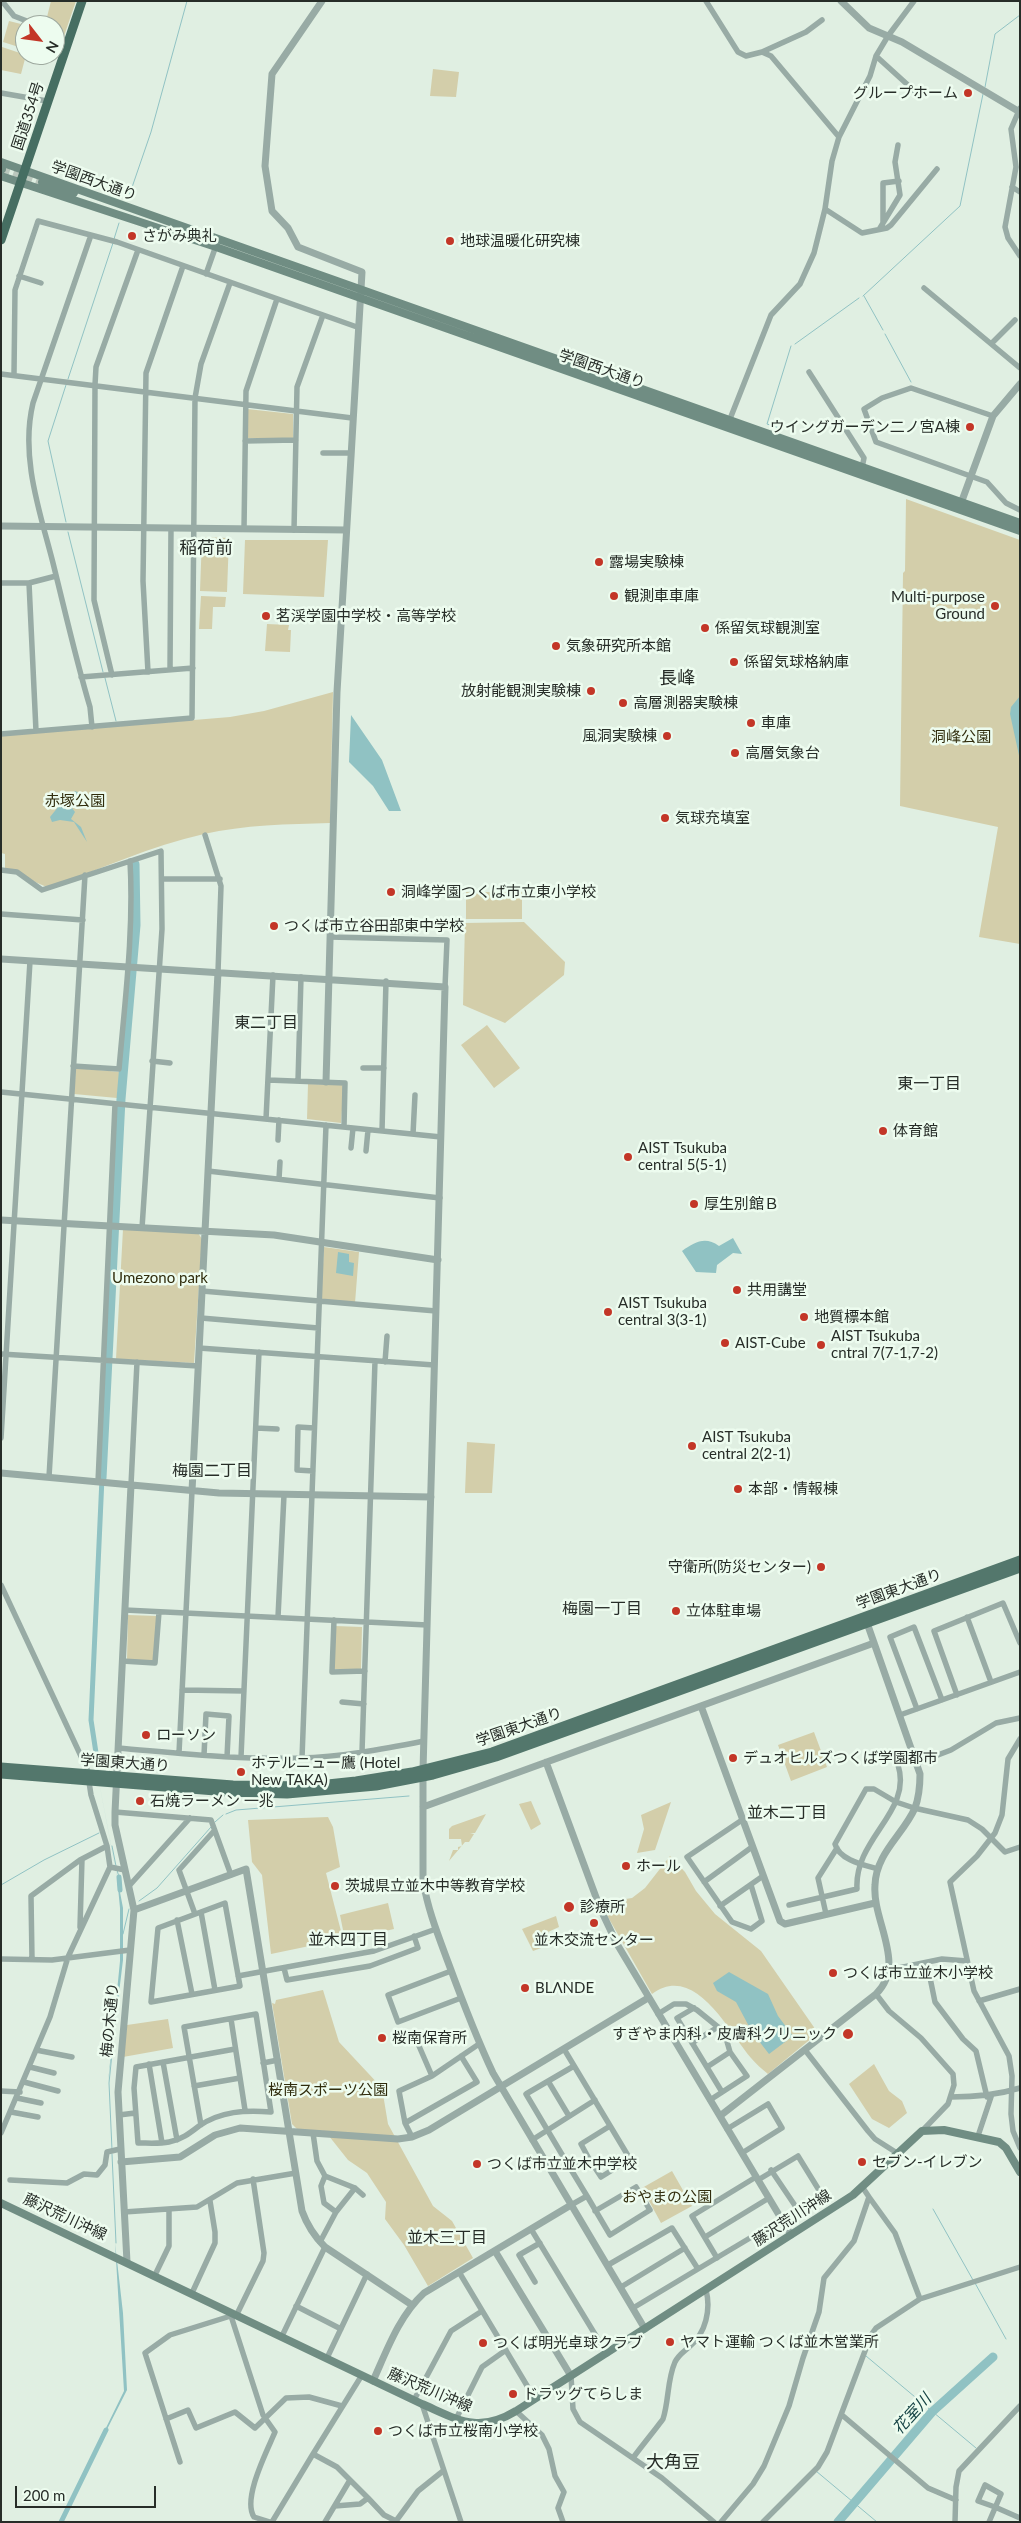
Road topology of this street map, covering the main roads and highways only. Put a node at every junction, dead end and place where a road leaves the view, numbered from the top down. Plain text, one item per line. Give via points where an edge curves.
1 (82, 1) edge
2 (2, 169) edge
3 (25, 170) junction
4 (21, 182) junction
5 (42, 182) tunnel mouth
6 (177, 230) junction
7 (1, 240) edge
8 (728, 425) junction
9 (960, 506) junction
10 (1020, 523) edge
11 (1020, 531) edge
12 (1020, 1560) edge
13 (1020, 1568) edge
14 (865, 1620) junction
15 (1, 1767) edge
16 (1, 1774) edge
17 (89, 1778) junction
18 (1020, 2172) edge
19 (1, 2203) edge

1 - 3 highway, 国道354号
2 - 3 main road, 学園西大通り
2 - 4 main road, 学園西大通り
3 - 4 highway, 国道354号
3 - 6 main road, 学園西大通り
4 - 6 main road, 学園西大通り
4 - 7 highway, 国道354号
5 - 6 main road, 学園西大通り
6 - 8 main road, 学園西大通り
8 - 9 main road, 学園西大通り
8 - 9 main road, 学園西大通り via 862,468
9 - 10 main road, 学園西大通り
9 - 11 main road, 学園西大通り
12 - 14 main road, 学園東大通り
13 - 14 main road, 学園東大通り
14 - 17 main road, 学園東大通り via 496,1758 423,1774 343,1790 287,1794 228,1792
15 - 17 main road, 学園東大通り
16 - 17 main road, 学園東大通り
18 - 19 main road, 藤沢荒川沖線 via 1003,2146 978,2136 938,2129 922,2131 863,2188 607,2354 516,2411 487,2424 456,2419 418,2402

